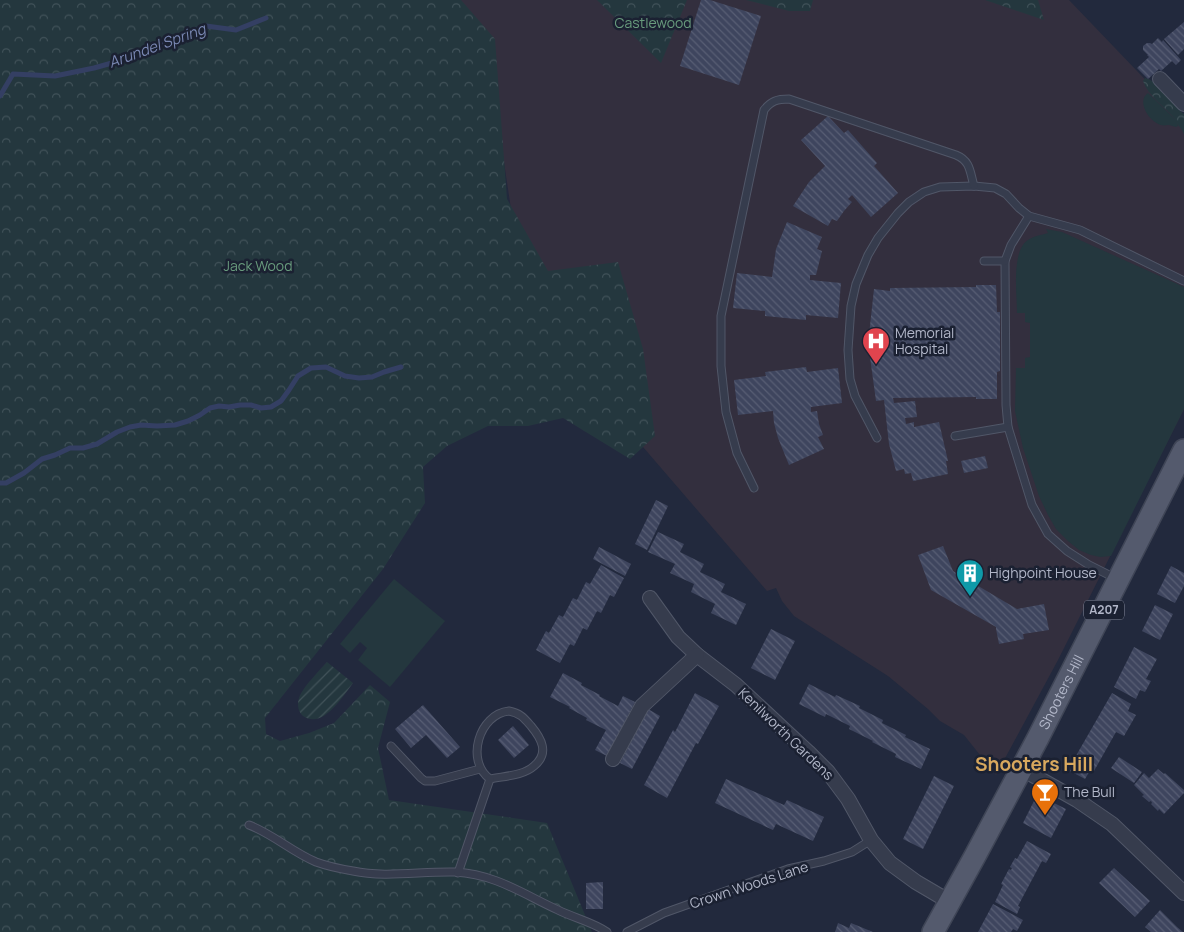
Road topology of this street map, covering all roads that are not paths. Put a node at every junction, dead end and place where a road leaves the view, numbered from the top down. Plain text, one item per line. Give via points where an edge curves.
1 (1160, 79) dead end
2 (1182, 96) edge
3 (974, 186) junction
4 (1029, 216) junction
5 (984, 261) dead end
6 (1005, 261) junction
7 (1184, 281) edge
8 (1008, 428) junction
9 (955, 436) dead end
10 (877, 438) dead end
11 (1184, 450) edge
12 (754, 488) dead end
13 (1119, 580) junction
14 (650, 598) dead end
15 (697, 655) junction
16 (391, 746) dead end
17 (613, 759) dead end
18 (480, 769) junction
19 (1022, 769) junction
20 (490, 779) junction
21 (249, 825) dead end
22 (871, 840) junction
23 (458, 872) junction
24 (1184, 893) edge
25 (950, 902) junction
26 (607, 932) edge
27 (627, 932) edge
28 (933, 932) edge

1 - 2 street
3 - 4 lane via 995,188
3 - 10 lane via 940,187 909,202 878,238 856,284 849,328 850,379 855,396
3 - 12 lane via 968,163 962,157 788,99 770,103 764,110 721,316 721,366 726,412 738,453
4 - 6 lane
4 - 7 lane via 1080,230
5 - 6 lane
6 - 8 lane
8 - 9 lane
8 - 13 lane via 1032,506 1048,534 1067,551
11 - 13 main road, Shooters Hill / A207
13 - 19 main road, Shooters Hill / A207
14 - 15 street, Kenilworth Gardens via 678,637
15 - 17 street via 642,706
15 - 22 street, Kenilworth Gardens via 736,685 828,772
16 - 18 lane via 426,780 435,781
18 - 20 lane
18 - 20 lane via 477,747 489,722 503,712 514,712 524,717 542,741 538,763 527,771
19 - 24 street via 1112,824
19 - 25 main road, Shooters Hill / A207
20 - 23 lane
21 - 23 lane via 316,862 355,872
22 - 25 street, Kenilworth Gardens via 890,863
22 - 27 lane, Crown Woods Lane via 852,852 788,869 664,913
23 - 26 lane via 518,889
25 - 28 main road, Shooters Hill / A207

